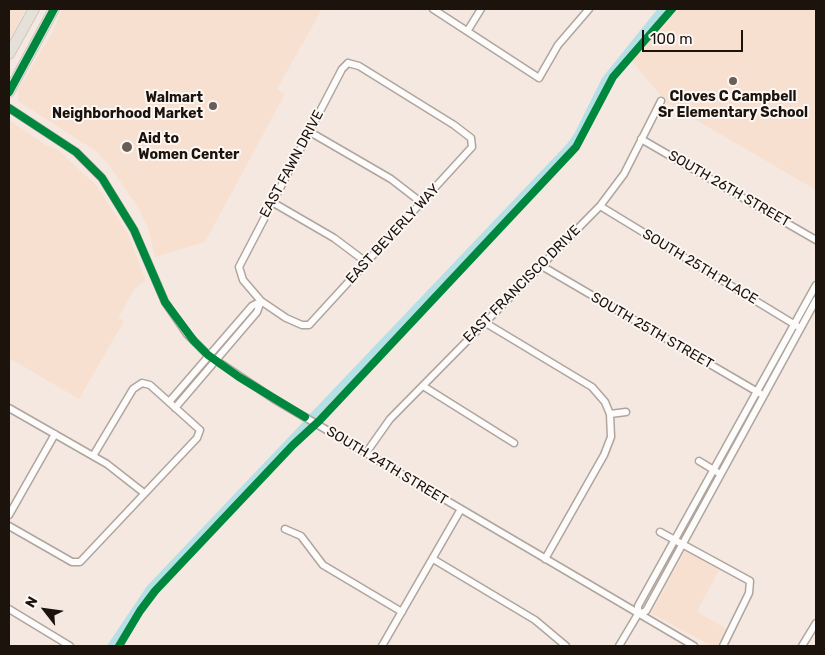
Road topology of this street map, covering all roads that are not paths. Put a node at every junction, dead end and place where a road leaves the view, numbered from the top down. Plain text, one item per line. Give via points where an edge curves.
1 (34, 9) edge
2 (54, 9) edge
3 (432, 9) edge
4 (481, 9) edge
5 (589, 9) edge
6 (468, 30) junction
7 (9, 54) edge
8 (9, 92) edge
9 (660, 101) dead end
10 (9, 108) edge
11 (310, 132) junction
12 (641, 138) junction
13 (472, 142) joint
14 (272, 202) junction
15 (422, 203) junction
16 (600, 206) junction
17 (816, 240) edge
18 (366, 262) junction
19 (540, 265) junction
20 (816, 285) edge
21 (261, 300) junction
22 (816, 300) edge
23 (484, 322) junction
24 (794, 324) junction
25 (801, 328) junction
26 (208, 356) junction
27 (215, 361) junction
28 (422, 386) junction
29 (757, 392) junction
30 (764, 396) junction
31 (169, 402) junction
32 (9, 408) edge
33 (175, 408) junction
34 (626, 412) dead end
35 (610, 414) junction
36 (55, 434) junction
37 (514, 443) dead end
38 (366, 453) junction
39 (93, 456) junction
40 (699, 461) dead end
41 (714, 470) junction
42 (721, 474) junction
43 (144, 493) junction
44 (462, 509) junction
45 (9, 515) edge
46 (9, 526) edge
47 (285, 528) dead end
48 (660, 532) dead end
49 (675, 540) junction
50 (683, 543) junction
51 (545, 558) junction
52 (433, 559) junction
53 (9, 609) edge
54 (402, 612) junction
55 (638, 614) junction
56 (816, 623) edge
57 (70, 646) edge
58 (382, 646) edge
59 (566, 646) edge
60 (619, 646) edge
61 (694, 646) edge
62 (723, 646) edge
63 (802, 646) edge

1 - 7 main road
2 - 8 main road
3 - 6 street
4 - 6 street
5 - 6 street via 558,45 539,78
9 - 12 street, EAST FRANCISCO DRIVE
10 - 26 street, SOUTH 24TH STREET via 76,152 102,178 134,230 165,302
11 - 13 street, EAST FAWN DRIVE via 342,69 348,64 359,66 454,125
11 - 14 street, EAST FAWN DRIVE
11 - 15 street via 391,179
12 - 16 street, EAST FRANCISCO DRIVE via 624,174
12 - 17 street, SOUTH 26TH STREET
13 - 15 street, EAST BEVERLY WAY via 469,153
14 - 18 street via 334,238
14 - 21 street, EAST FAWN DRIVE via 239,267 243,280
15 - 18 street, EAST BEVERLY WAY
16 - 19 street, EAST FRANCISCO DRIVE
16 - 24 street, SOUTH 25TH PLACE
18 - 21 street, EAST BEVERLY WAY via 309,325 286,318
19 - 23 street, EAST FRANCISCO DRIVE
19 - 29 street, SOUTH 25TH STREET
20 - 24 street
21 - 26 street
21 - 27 street via 257,312
22 - 25 street
23 - 28 street, EAST FRANCISCO DRIVE
23 - 35 street via 592,388 605,402
24 - 25 street, SOUTH 25TH PLACE
24 - 29 street
25 - 30 street
26 - 27 street, SOUTH 24TH STREET
26 - 31 street
27 - 33 street
27 - 38 street, SOUTH 24TH STREET
28 - 37 street
28 - 38 street, EAST FRANCISCO DRIVE via 383,427
29 - 30 street, SOUTH 25TH STREET
29 - 41 street
30 - 42 street
31 - 33 street
31 - 39 street via 150,385 142,383 134,389
32 - 36 street
33 - 43 street via 200,430 197,438
34 - 35 street
35 - 51 street via 611,437 604,455
36 - 39 street
36 - 45 street
38 - 44 street, SOUTH 24TH STREET
39 - 43 street
40 - 41 street
41 - 42 street
41 - 49 street
42 - 50 street
43 - 46 street via 80,562 72,562
44 - 51 street, SOUTH 24TH STREET
44 - 52 street
47 - 54 street via 300,536 323,565
48 - 49 street
49 - 50 street
49 - 55 street via 638,606
50 - 55 street via 646,611
50 - 62 street via 750,581 749,593
51 - 55 street, SOUTH 24TH STREET
52 - 54 street
52 - 59 street via 535,620
53 - 57 street
54 - 58 street
55 - 60 street
55 - 61 street, SOUTH 24TH STREET
56 - 63 street

